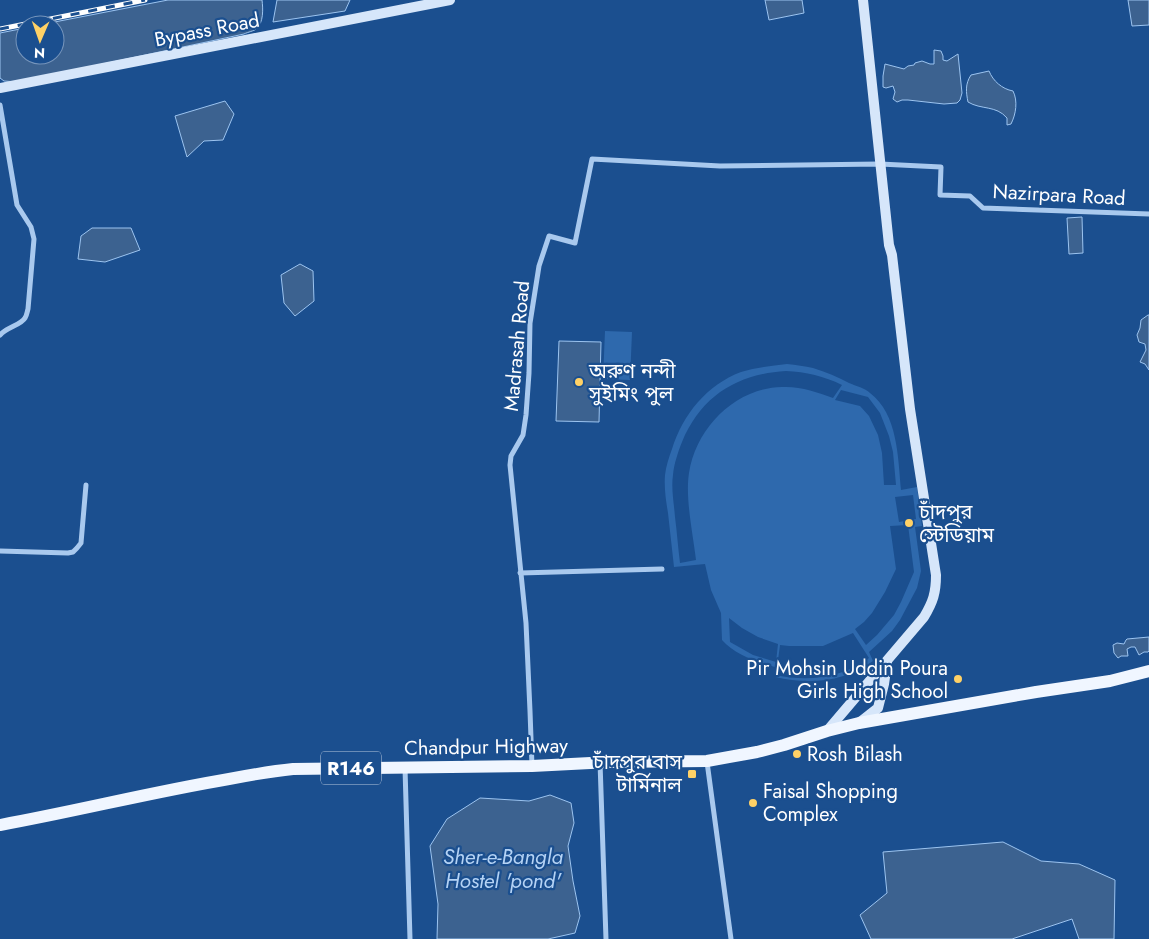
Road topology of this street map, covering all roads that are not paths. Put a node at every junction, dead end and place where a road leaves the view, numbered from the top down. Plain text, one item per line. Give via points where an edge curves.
1 (450, 0) edge
2 (862, 0) edge
3 (0, 88) edge
4 (0, 105) edge
5 (880, 164) junction
6 (1149, 214) edge
7 (0, 335) edge
8 (86, 485) dead end
9 (0, 551) edge
10 (662, 569) dead end
11 (520, 573) junction
12 (887, 662) junction
13 (1149, 671) edge
14 (859, 723) junction
15 (828, 731) junction
16 (707, 761) junction
17 (600, 762) junction
18 (532, 766) junction
19 (405, 767) junction
20 (0, 825) edge
21 (410, 939) edge
22 (606, 939) edge
23 (731, 939) edge

1 - 3 street, Bypass Road
2 - 5 street
4 - 7 street via 17,205 31,227 34,240 25,318
5 - 6 street, Nazirpara Road via 941,167 940,195 970,196 984,208
5 - 11 street, Madrasah Road via 720,166 592,159 575,243 549,236 539,266 530,323 526,415 523,435 511,456 510,465
5 - 12 street via 910,409 936,575 932,604
8 - 9 street via 82,534 80,543 72,552
10 - 11 street
11 - 18 street, Madrasah Road via 526,624
12 - 14 street via 878,708
12 - 15 street
13 - 14 main road, Chandpur Highway / R146 via 1110,681
14 - 15 main road, Chandpur Highway / R146
15 - 16 main road, Chandpur Highway / R146 via 757,752
16 - 17 main road, Chandpur Highway / R146
16 - 23 street
17 - 18 main road, Chandpur Highway / R146
17 - 22 street
18 - 19 main road, Chandpur Highway / R146
19 - 20 main road, Chandpur Highway / R146 via 278,770
19 - 21 street

